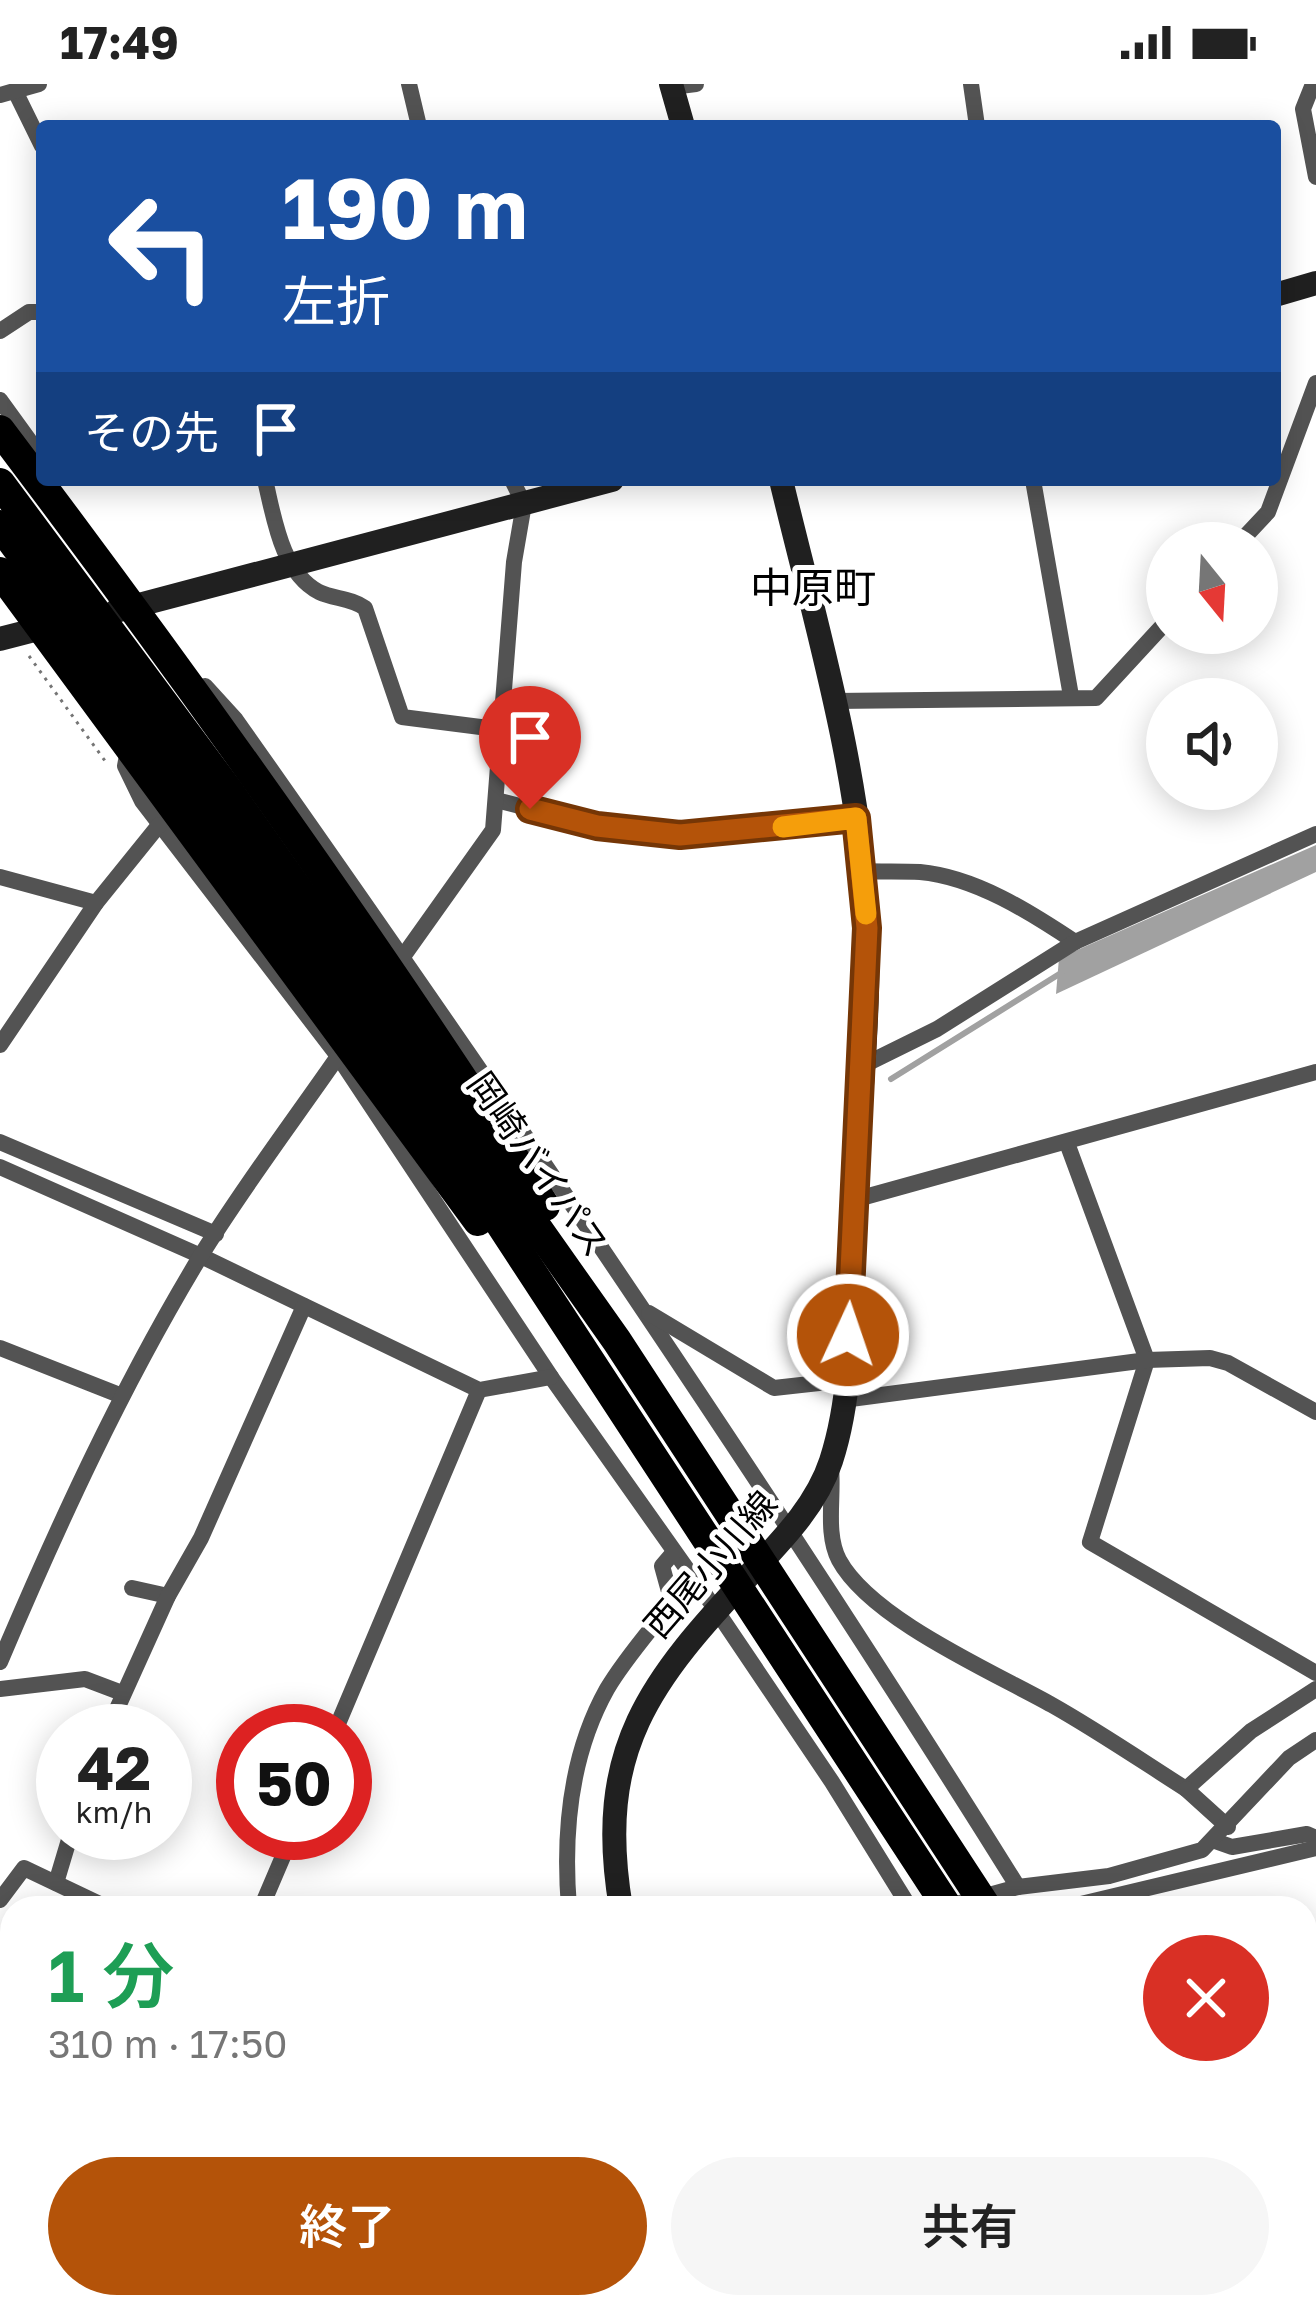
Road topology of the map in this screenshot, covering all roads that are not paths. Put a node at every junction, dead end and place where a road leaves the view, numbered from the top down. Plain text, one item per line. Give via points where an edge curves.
1 (38, 84) edge
2 (409, 84) edge
3 (971, 84) edge
4 (1313, 84) edge
5 (680, 85) edge
6 (8, 93) edge
7 (418, 120) edge
8 (683, 120) edge
9 (976, 120) edge
10 (36, 137) edge
11 (1316, 177) edge
12 (1316, 283) edge
13 (1281, 293) edge
14 (36, 312) edge
15 (0, 331) edge
16 (1316, 383) edge
17 (0, 400) edge
18 (0, 430) edge
19 (36, 463) edge
20 (36, 469) edge
21 (1281, 477) edge
22 (0, 483) edge
23 (50, 486) edge
24 (266, 486) edge
25 (515, 486) edge
26 (590, 486) edge
27 (782, 486) edge
28 (1034, 486) edge
29 (1278, 486) edge
30 (524, 504) junction
31 (1259, 522) edge
32 (0, 525) edge
33 (292, 565) junction
34 (1, 574) edge
35 (131, 607) junction
36 (19, 634) edge
37 (1146, 644) edge
38 (172, 662) junction
39 (1071, 696) junction
40 (834, 700) junction
41 (504, 730) junction
42 (127, 759) junction
43 (496, 800) junction
44 (856, 818) junction
45 (159, 825) junction
46 (1316, 834) edge
47 (862, 871) junction
48 (0, 877) edge
49 (96, 903) junction
50 (1075, 942) junction
51 (403, 957) junction
52 (7, 1019) edge
53 (0, 1045) edge
54 (338, 1056) junction
55 (862, 1066) junction
56 (1316, 1072) edge
57 (0, 1142) edge
58 (1067, 1143) junction
59 (0, 1167) edge
60 (854, 1200) junction
61 (216, 1234) junction
62 (201, 1256) junction
63 (555, 1303) junction
64 (304, 1306) junction
65 (643, 1309) junction
66 (617, 1341) junction
67 (0, 1348) edge
68 (1147, 1360) junction
69 (551, 1377) junction
70 (478, 1390) junction
71 (844, 1390) junction
72 (122, 1396) junction
73 (1316, 1412) edge
74 (830, 1463) junction
75 (790, 1532) junction
76 (674, 1552) junction
77 (132, 1588) dead end
78 (168, 1596) junction
79 (716, 1610) junction
80 (0, 1662) edge
81 (1316, 1673) edge
82 (1316, 1688) edge
83 (0, 1689) edge
84 (122, 1693) junction
85 (118, 1704) edge
86 (346, 1704) edge
87 (1316, 1740) edge
88 (1186, 1790) junction
89 (1221, 1834) junction
90 (1316, 1838) edge
91 (1316, 1848) edge
92 (63, 1860) edge
93 (281, 1860) edge
94 (56, 1883) junction
95 (1018, 1887) junction
96 (3, 1896) edge
97 (83, 1896) edge
98 (266, 1896) edge
99 (569, 1896) edge
100 (619, 1896) edge
101 (903, 1896) edge
102 (937, 1896) edge
103 (979, 1896) edge
104 (987, 1896) edge
105 (1114, 1896) edge

1 - 6 street
2 - 7 street
3 - 9 street
4 - 11 street via 1303,109
5 - 8 main road
6 - 10 street
12 - 13 main road
14 - 15 street
16 - 21 street
17 - 19 street
18 - 20 highway
22 - 66 highway, 岡崎バイパス
23 - 35 highway
24 - 33 street
25 - 30 street
26 - 30 main road
27 - 40 main road, 西尾小川線
28 - 39 street
29 - 31 street
30 - 33 main road
30 - 41 street
32 - 63 highway, 岡崎バイパス via 436,1124
33 - 35 main road
33 - 41 street via 317,591 365,608 402,717
34 - 36 highway
35 - 36 main road
35 - 38 highway
36 - 42 highway
37 - 39 street via 1096,698
38 - 51 street via 236,720
38 - 66 highway via 487,1115 617,1320
39 - 40 street
40 - 44 main road, 西尾小川線
41 - 43 street
42 - 45 street
42 - 63 highway via 532,1292
43 - 44 street via 597,826 680,835
43 - 51 street via 493,830
44 - 47 main road, 西尾小川線
45 - 49 street
45 - 54 street
46 - 50 street
47 - 50 street via 924,872 961,883
47 - 55 main road, 西尾小川線
48 - 49 street
49 - 52 street
50 - 55 street
51 - 54 street
51 - 65 street
52 - 53 street
54 - 61 street
54 - 69 street
55 - 60 main road, 西尾小川線
56 - 58 street
57 - 61 street
58 - 60 street
58 - 68 street
59 - 62 street
60 - 71 main road, 西尾小川線
61 - 62 street
62 - 64 street
62 - 72 street
63 - 102 highway, 岡崎バイパス
64 - 70 street
64 - 78 street
65 - 71 street via 774,1388
65 - 75 street
66 - 103 highway, 岡崎バイパス
67 - 72 street
68 - 71 street
68 - 73 street via 1228,1363
68 - 81 street via 1090,1543
69 - 70 street
69 - 76 street
70 - 86 street
71 - 74 main road, 西尾小川線
72 - 80 street
74 - 75 main road, 西尾小川線
74 - 88 street via 834,1547 866,1594
75 - 79 main road, 西尾小川線
75 - 95 street
76 - 79 street
76 - 99 street via 662,1565 668,1606 609,1686 582,1749 569,1814
77 - 78 street
78 - 84 street
79 - 100 main road, 西尾小川線 via 651,1693 625,1754 612,1848
79 - 101 street
82 - 88 street via 1251,1731
83 - 84 street via 85,1679
84 - 85 street
87 - 89 street via 1289,1758
88 - 89 street
89 - 90 street via 1232,1846
89 - 95 street via 1202,1850 1109,1876
91 - 105 street
92 - 94 street
93 - 98 street
94 - 96 street via 24,1868
94 - 97 street
95 - 104 street

